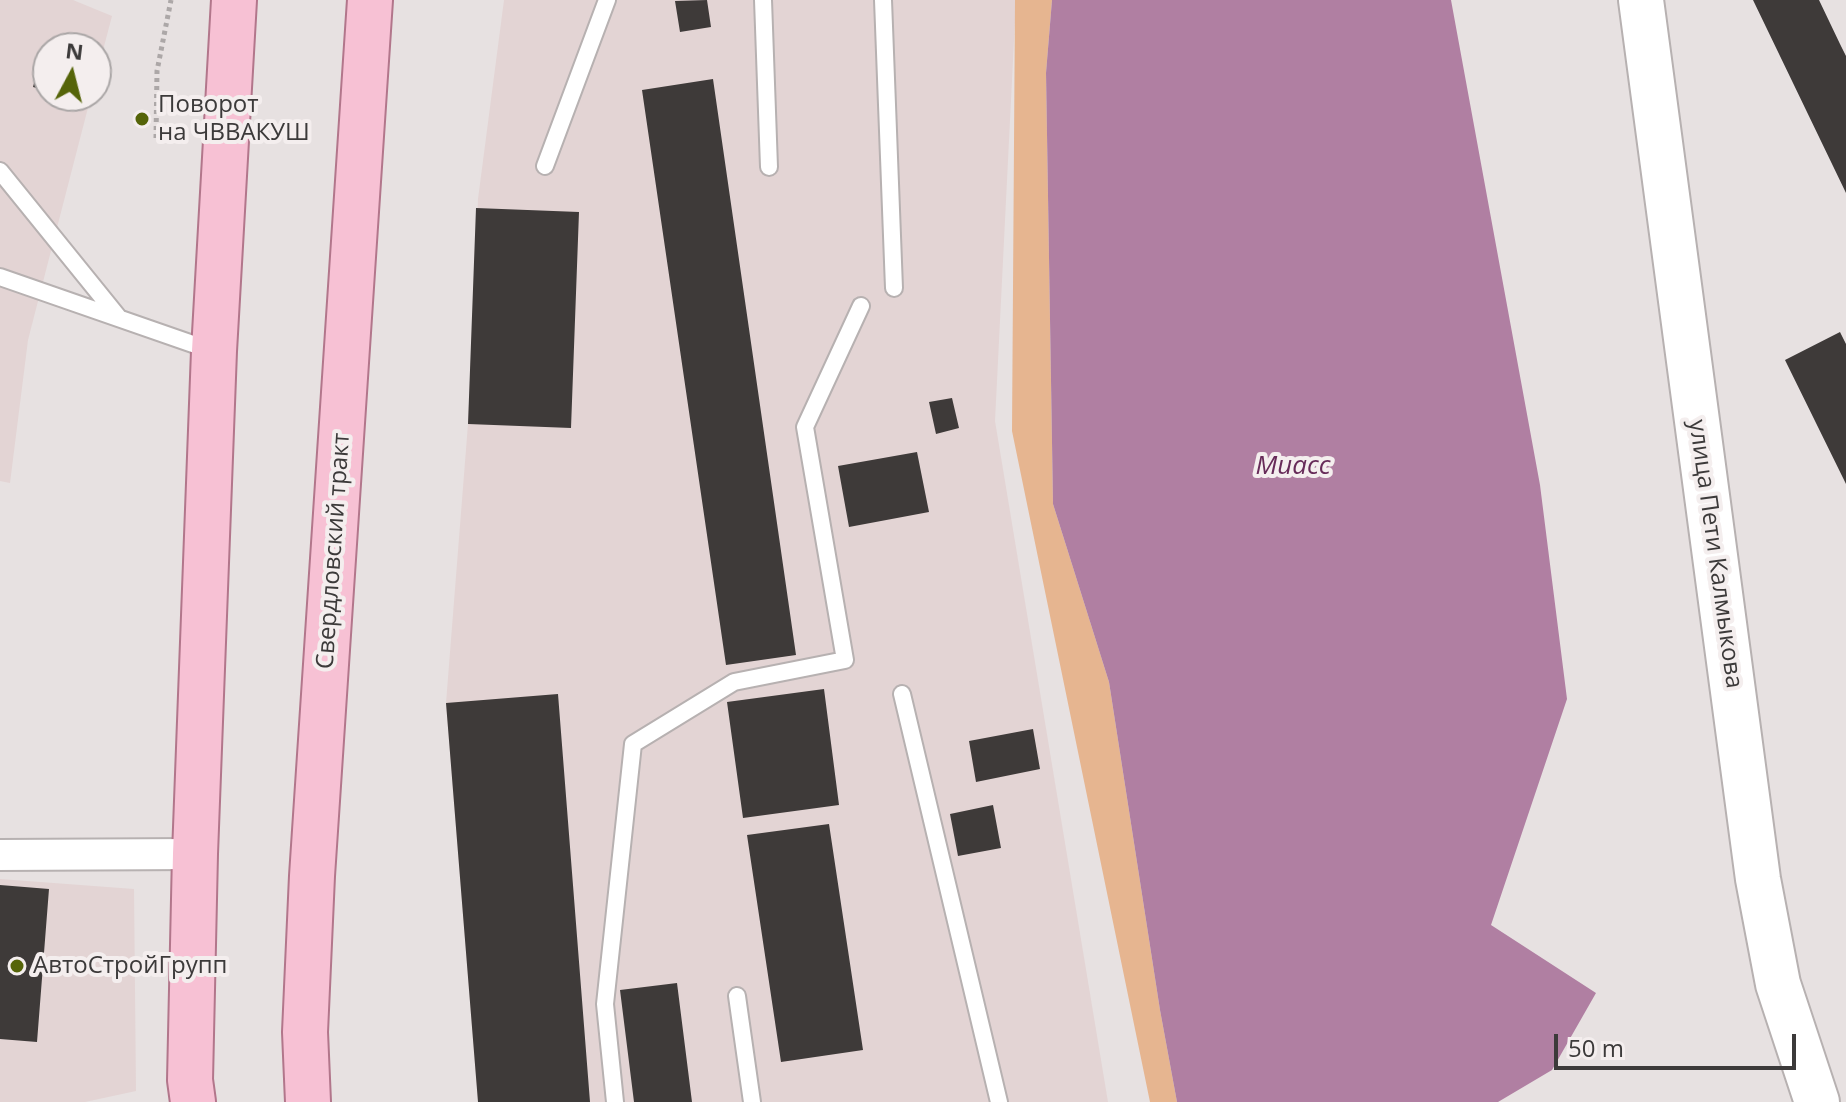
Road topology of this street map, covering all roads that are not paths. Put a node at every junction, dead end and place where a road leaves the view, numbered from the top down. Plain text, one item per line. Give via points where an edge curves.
1 (234, 0) edge
2 (370, 0) edge
3 (607, 0) edge
4 (763, 0) edge
5 (883, 0) edge
6 (1641, 0) edge
7 (545, 166) dead end
8 (769, 167) dead end
9 (0, 171) edge
10 (0, 277) edge
11 (894, 288) dead end
12 (861, 306) dead end
13 (120, 319) junction
14 (214, 351) junction
15 (902, 694) dead end
16 (195, 854) junction
17 (0, 855) edge
18 (737, 996) dead end
19 (187, 1101) edge
20 (308, 1102) edge
21 (615, 1102) edge
22 (752, 1102) edge
23 (999, 1102) edge
24 (1817, 1102) edge

1 - 14 main road
2 - 20 main road, Свердловский тракт via 312,876 305,1032
3 - 7 lane
4 - 8 lane
5 - 11 lane
6 - 24 main road, улица Пети Калмыкова via 1758,879 1778,984
9 - 13 lane
10 - 13 lane
12 - 21 lane via 805,427 845,660 734,682 633,744 605,1004
13 - 14 lane
14 - 16 main road
15 - 23 lane
16 - 17 street
16 - 19 main road
18 - 22 lane

